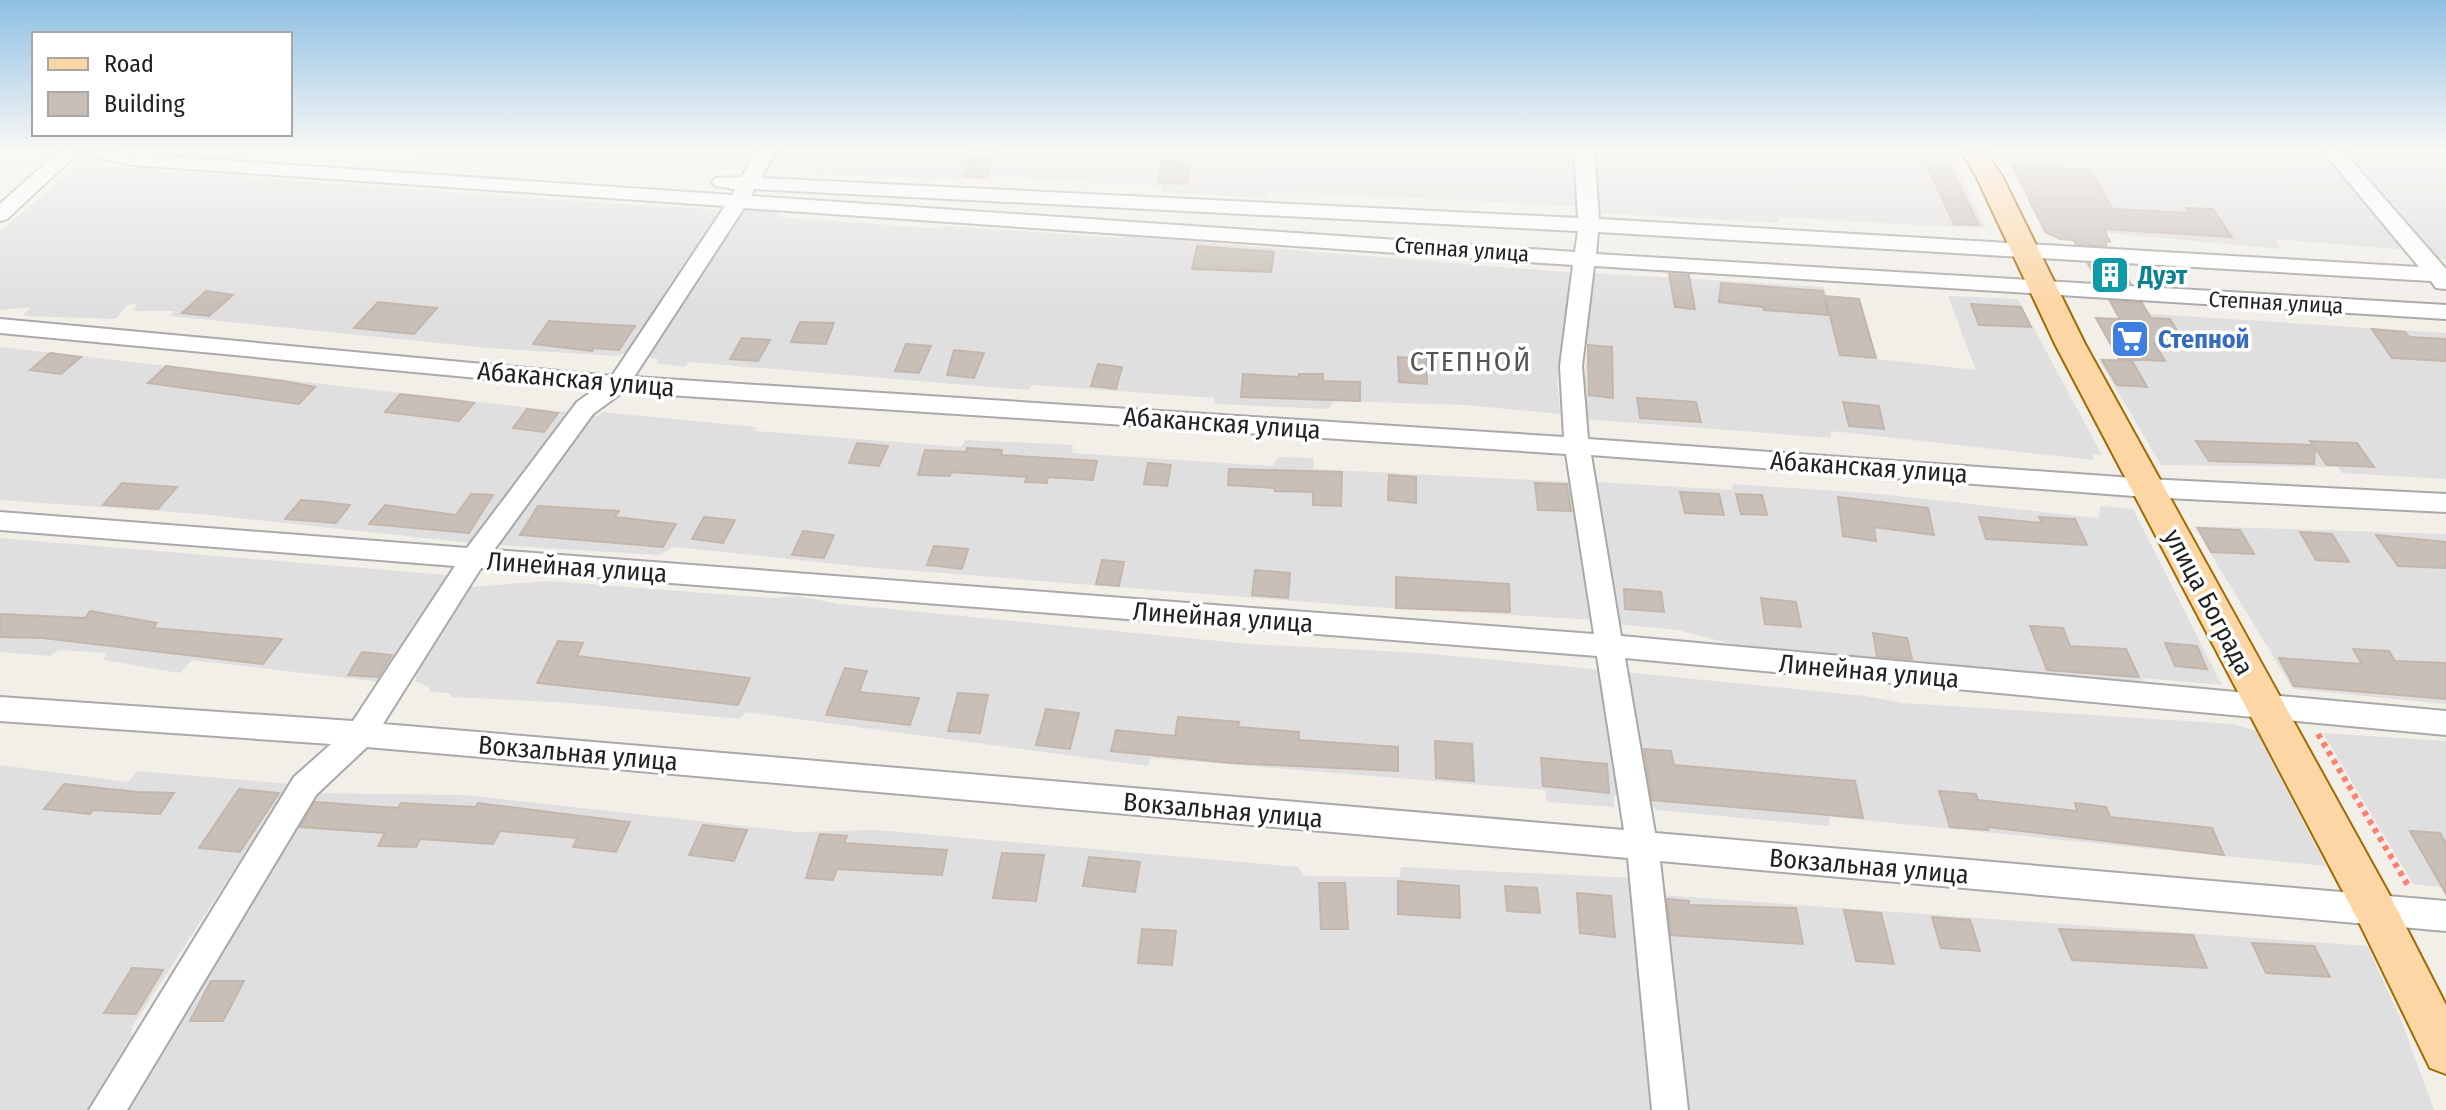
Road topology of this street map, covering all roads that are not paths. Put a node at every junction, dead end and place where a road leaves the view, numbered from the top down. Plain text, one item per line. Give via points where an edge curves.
1 (736, 203) edge
2 (883, 203) edge
3 (1020, 203) edge
4 (1588, 203) edge
5 (2002, 203) edge
6 (2378, 203) edge
7 (1589, 225) junction
8 (2024, 251) junction
9 (1585, 257) junction
10 (2444, 279) edge
11 (2043, 289) junction
12 (2446, 312) edge
13 (0, 326) edge
14 (618, 384) junction
15 (1577, 446) junction
16 (2147, 488) junction
17 (2446, 503) edge
18 (0, 521) edge
19 (473, 559) junction
20 (1609, 646) junction
21 (2266, 708) junction
22 (0, 709) edge
23 (2446, 723) edge
24 (361, 734) junction
25 (1641, 847) junction
26 (2374, 908) junction
27 (2436, 915) edge
28 (2446, 1052) edge
29 (107, 1110) edge
30 (1670, 1110) edge

1 - 14 street
2 - 9 street, Степная улица
3 - 7 street, Степная улица
4 - 7 street
5 - 8 main road, улица Бограда
6 - 10 street
7 - 8 street, Степная улица
7 - 9 street
8 - 10 street, Степная улица
8 - 11 main road, улица Бограда
9 - 11 street, Степная улица
9 - 15 street via 1571,366
11 - 12 street, Степная улица
11 - 16 main road, улица Бограда
13 - 14 street, Абаканская улица
14 - 15 street, Абаканская улица
14 - 19 street via 585,408
15 - 16 street, Абаканская улица
15 - 20 street
16 - 17 street, Абаканская улица
16 - 21 main road, улица Бограда
18 - 19 street, Линейная улица
19 - 20 street, Линейная улица
19 - 24 street
20 - 21 street, Линейная улица
20 - 25 street
21 - 23 street, Линейная улица
21 - 26 main road, улица Бограда
22 - 24 street, Вокзальная улица
24 - 25 street, Вокзальная улица
24 - 29 street via 305,786
25 - 26 street, Вокзальная улица
25 - 30 street
26 - 27 street, Вокзальная улица
26 - 28 main road, улица Бограда

